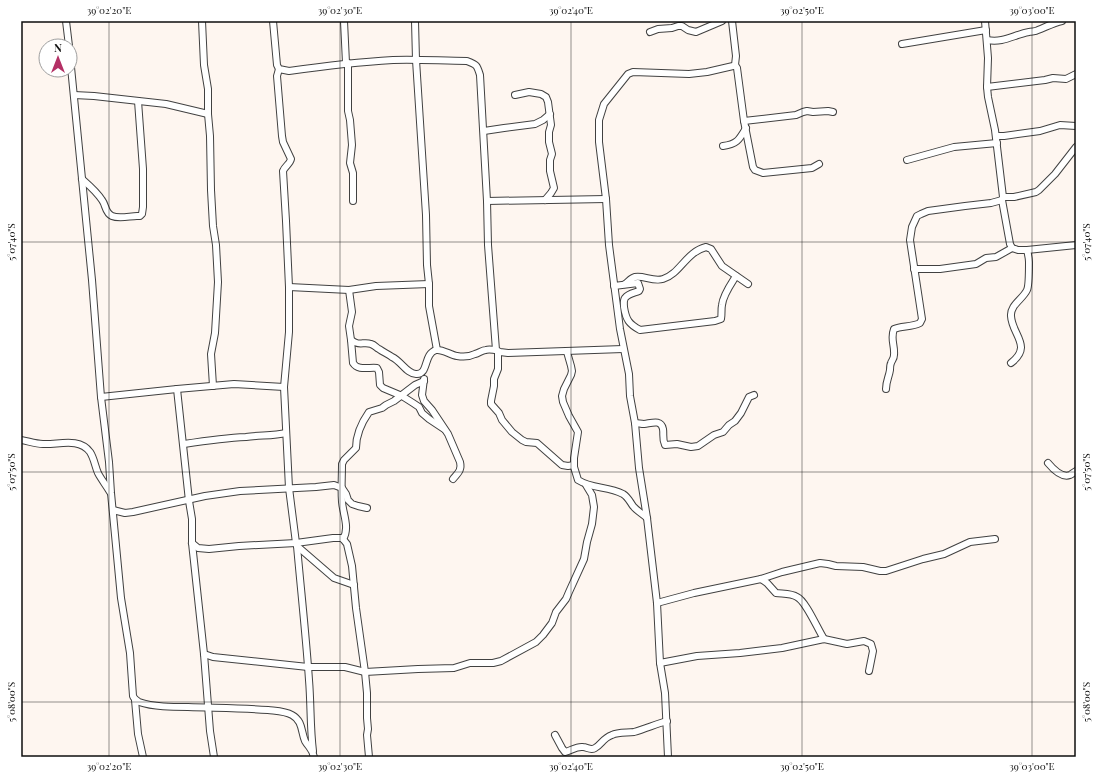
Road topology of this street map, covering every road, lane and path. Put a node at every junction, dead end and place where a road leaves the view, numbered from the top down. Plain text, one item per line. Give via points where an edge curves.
1 (66, 21) edge
2 (202, 21) edge
3 (273, 21) edge
4 (344, 21) edge
5 (415, 21) edge
6 (722, 21) edge
7 (732, 21) edge
8 (985, 21) edge
9 (1062, 21) edge
10 (986, 30) junction
11 (650, 32) dead end
12 (68, 38) edge
13 (987, 40) junction
14 (902, 44) dead end
15 (416, 60) junction
16 (347, 63) junction
17 (735, 64) junction
18 (279, 69) junction
19 (1076, 74) edge
20 (72, 78) edge
21 (987, 87) junction
22 (515, 95) dead end
23 (74, 96) junction
24 (138, 101) junction
25 (833, 112) dead end
26 (208, 114) junction
27 (550, 114) junction
28 (745, 125) junction
29 (1076, 126) edge
30 (484, 131) junction
31 (996, 136) junction
32 (997, 143) junction
33 (723, 146) dead end
34 (1076, 147) edge
35 (907, 160) dead end
36 (818, 164) dead end
37 (82, 179) junction
38 (1003, 198) junction
39 (606, 199) junction
40 (545, 200) junction
41 (353, 201) dead end
42 (487, 201) junction
43 (1076, 245) edge
44 (1012, 248) junction
45 (1027, 250) junction
46 (914, 269) junction
47 (736, 276) junction
48 (429, 284) junction
49 (748, 284) dead end
50 (624, 285) junction
51 (614, 286) junction
52 (289, 287) junction
53 (349, 290) junction
54 (351, 340) junction
55 (623, 349) junction
56 (437, 350) junction
57 (497, 351) junction
58 (567, 352) junction
59 (1011, 363) dead end
60 (425, 370) junction
61 (424, 381) junction
62 (213, 386) junction
63 (284, 387) junction
64 (177, 389) junction
65 (886, 389) dead end
66 (754, 395) dead end
67 (401, 396) junction
68 (101, 398) junction
69 (635, 423) junction
70 (444, 429) junction
71 (286, 433) junction
72 (21, 440) edge
73 (184, 444) junction
74 (1048, 463) dead end
75 (574, 465) junction
76 (1076, 471) edge
77 (453, 479) dead end
78 (586, 485) junction
79 (289, 488) junction
80 (342, 488) junction
81 (111, 493) junction
82 (189, 501) junction
83 (367, 508) dead end
84 (113, 510) junction
85 (647, 518) junction
86 (344, 539) junction
87 (995, 539) dead end
88 (192, 543) junction
89 (296, 544) junction
90 (761, 579) junction
91 (354, 585) junction
92 (657, 603) junction
93 (824, 639) junction
94 (204, 654) junction
95 (660, 663) junction
96 (308, 666) junction
97 (869, 671) dead end
98 (365, 672) junction
99 (135, 700) junction
100 (208, 708) junction
101 (666, 721) junction
102 (555, 735) dead end
103 (314, 754) edge
104 (143, 757) edge
105 (214, 757) edge
106 (369, 757) edge
107 (668, 757) edge

1 - 12 street
2 - 26 street
3 - 18 street
4 - 16 street
5 - 15 street
6 - 11 street via 696,32 682,26
7 - 17 street
8 - 10 street
9 - 13 street via 1005,40
10 - 13 street
10 - 14 street
13 - 21 street
15 - 16 street
15 - 30 street via 467,61 475,64 480,75
15 - 48 street
16 - 18 street via 289,71
16 - 41 street
17 - 28 street
17 - 39 street via 689,74 633,72 624,78 604,104 599,120
18 - 52 street via 277,76 282,136 291,159 283,171
19 - 21 street via 1066,78
20 - 23 street
21 - 31 street
22 - 27 street via 529,92 542,94 546,97
23 - 24 street
23 - 37 street
24 - 26 street via 166,104
24 - 37 street via 143,169 142,214 111,216 97,193
25 - 28 street via 807,111
26 - 62 street via 218,282 211,354
27 - 30 street via 535,124
27 - 40 street via 550,172 554,188
28 - 33 street via 737,142
28 - 36 street via 755,170 763,173 812,168
29 - 31 street via 1060,125 1040,131
30 - 42 street
31 - 32 street
32 - 35 street via 954,147
32 - 38 street
34 - 38 street via 1039,190
37 - 68 street
38 - 44 street
38 - 46 street via 991,204 928,211 917,216 910,234
39 - 40 street
39 - 51 street
40 - 42 street
42 - 57 street
43 - 45 street
44 - 45 street
44 - 46 street via 976,264 940,269
45 - 59 street via 1030,261 1028,290 1010,314 1021,350 1020,355
46 - 65 street via 922,319 917,325 894,329 892,334 895,352
47 - 49 street
47 - 50 street via 722,266 711,249 706,247 688,257 662,280 634,277
47 - 50 street via 723,300 721,319 640,330 626,318 623,302 629,295 639,291 639,285
48 - 53 street
48 - 56 street via 429,306
50 - 51 street
51 - 55 street
52 - 53 street
52 - 63 street via 289,332
53 - 54 street via 352,312 349,326
54 - 60 street via 358,344 372,344 400,362 410,373 422,373
54 - 67 street via 354,366 377,368 380,385
55 - 58 street
55 - 69 street
56 - 57 street via 456,356 472,356 486,350
56 - 60 street via 429,356
57 - 58 street
57 - 75 street via 498,369 491,404 512,432 522,440 537,443 562,465
58 - 75 street via 572,371 562,396 566,412 578,432
60 - 61 street
61 - 67 street
61 - 70 street via 424,401
62 - 63 street via 234,384
62 - 64 street
63 - 71 street
64 - 68 street
64 - 73 street
66 - 69 street via 746,400 741,413 723,432 698,446 665,445 663,429 659,422
67 - 70 street via 419,407 422,413
67 - 80 street via 382,408 369,412 365,418 356,438 356,448 342,464
68 - 81 street
69 - 85 street
70 - 77 street via 461,467
71 - 73 street
71 - 79 street
72 - 81 street via 41,444 67,442 82,446 90,452 98,473
73 - 82 street
74 - 76 street via 1060,474 1070,475
75 - 78 street via 578,480
78 - 85 street via 623,494
78 - 98 street via 592,495 594,507 586,554 566,599 556,612 552,623 536,642 496,663 470,662 454,668
79 - 80 street via 334,485
79 - 82 street via 240,491
79 - 89 street
80 - 83 street via 352,504
80 - 86 street via 346,531
81 - 84 street
82 - 84 street via 126,513
82 - 88 street
84 - 99 street via 121,598
85 - 92 street
86 - 89 street via 333,538
86 - 91 street via 352,566
87 - 90 street via 970,542 944,554 886,571 820,563
88 - 89 street via 198,548 209,550
88 - 94 street
89 - 91 street via 334,578
89 - 96 street
90 - 92 street
90 - 93 street via 776,593 799,597
91 - 98 street
92 - 95 street
93 - 95 street via 782,648 697,656
93 - 97 street via 847,644 864,641 871,644 873,651
94 - 96 street
94 - 100 street
95 - 101 street
96 - 98 street via 341,667
96 - 103 street
98 - 106 street
99 - 100 street via 154,705
99 - 104 street
100 - 103 street via 258,709 292,715 303,728 305,740
100 - 105 street
101 - 102 street via 624,734 614,734 605,738 596,748 590,749 583,747 565,752
101 - 107 street

